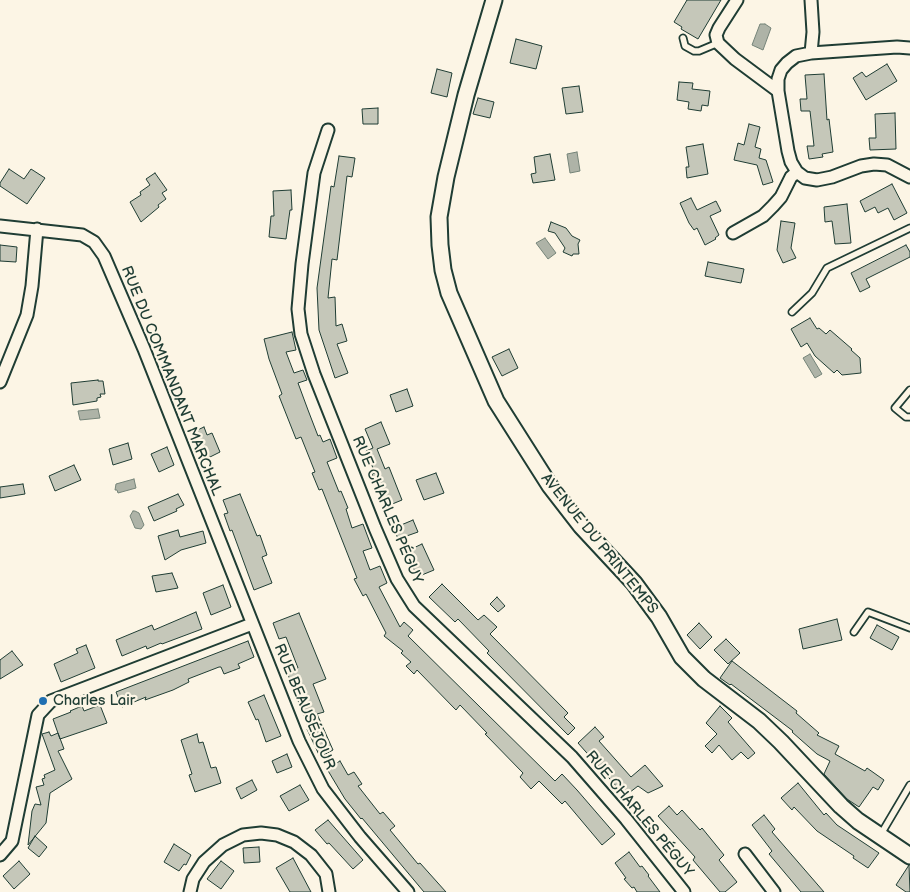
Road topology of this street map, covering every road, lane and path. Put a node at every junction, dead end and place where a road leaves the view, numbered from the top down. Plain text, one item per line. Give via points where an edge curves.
1 (494, 0) edge
2 (737, 0) edge
3 (811, 0) edge
4 (683, 38) dead end
5 (718, 42) junction
6 (910, 48) edge
7 (811, 53) junction
8 (778, 91) junction
9 (328, 130) dead end
10 (797, 172) junction
11 (910, 177) edge
12 (0, 226) edge
13 (910, 228) edge
14 (37, 229) junction
15 (733, 233) dead end
16 (792, 312) dead end
17 (0, 382) edge
18 (910, 390) edge
19 (910, 417) edge
20 (252, 624) junction
21 (910, 628) edge
22 (854, 632) dead end
23 (910, 785) edge
24 (880, 836) junction
25 (745, 854) dead end
26 (0, 855) edge
27 (910, 856) edge
28 (190, 892) edge
29 (329, 892) edge
30 (408, 892) edge
31 (684, 892) edge
32 (774, 892) edge

1 - 24 street, AVENUE DU PRINTEMPS via 466,95 439,217 442,262 449,293 496,401 550,486 581,526 634,583 682,657 704,679 759,721 841,806
2 - 5 street via 719,28
3 - 7 street
4 - 5 lane via 685,46 694,51
5 - 8 street via 734,59
6 - 7 street
7 - 8 street via 796,56 787,63 778,79
8 - 10 street via 791,162
9 - 31 street, RUE CHARLES PÉGUY via 312,182 298,309 301,334 397,579 414,606 572,757
10 - 11 street via 805,178 818,180 874,164 887,166
10 - 15 street via 774,206 758,220
12 - 14 street, RUE DU COMMANDANT MARCHAL
13 - 16 lane via 828,268 812,293
14 - 17 street via 27,315
14 - 20 street, RUE DU COMMANDANT MARCHAL via 82,235 94,242 104,256
18 - 19 lane via 895,408
20 - 26 street via 51,701 38,715 12,841
20 - 30 street, RUE BEAUSÉJOUR via 299,741 323,789
21 - 22 lane via 868,612
23 - 24 lane
24 - 27 street, AVENUE DU PRINTEMPS
25 - 32 street
28 - 29 street via 193,879 204,862 222,844 243,835 261,833 294,842 311,855 326,874

